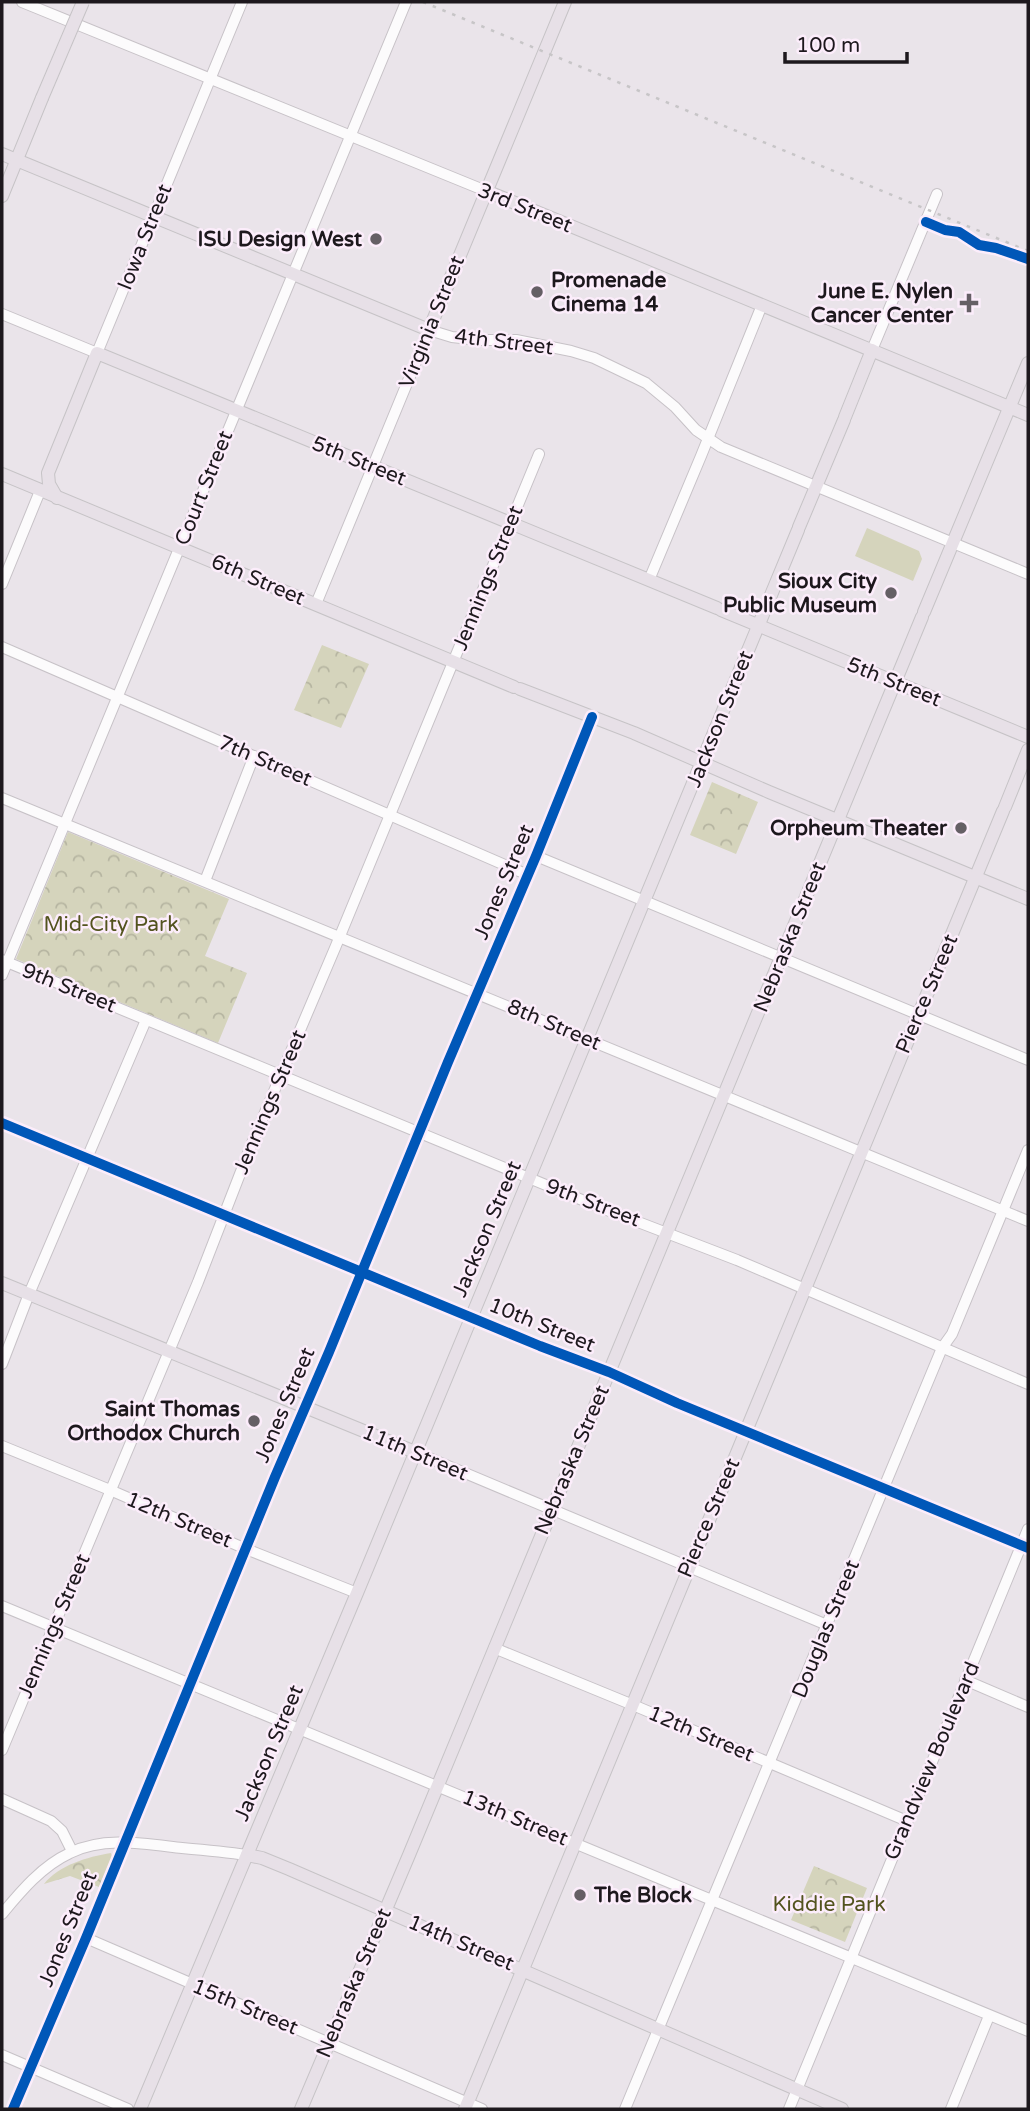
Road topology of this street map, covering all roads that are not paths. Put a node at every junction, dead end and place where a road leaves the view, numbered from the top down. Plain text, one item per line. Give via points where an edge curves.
1 (22, 2) edge
2 (83, 2) edge
3 (242, 2) edge
4 (407, 2) edge
5 (565, 2) edge
6 (211, 79) junction
7 (349, 135) junction
8 (2, 154) edge
9 (16, 159) junction
10 (486, 191) junction
11 (937, 194) dead end
12 (2, 196) edge
13 (154, 216) junction
14 (292, 274) junction
15 (762, 305) junction
16 (2, 314) edge
17 (429, 330) junction
18 (872, 350) junction
19 (97, 353) junction
20 (1028, 363) edge
21 (1010, 408) junction
22 (235, 410) junction
23 (1028, 415) edge
24 (708, 438) junction
25 (539, 454) dead end
26 (373, 466) junction
27 (48, 472) junction
28 (2, 474) edge
29 (27, 484) junction
30 (816, 486) junction
31 (40, 491) junction
32 (57, 498) junction
33 (510, 523) junction
34 (953, 543) junction
35 (180, 547) junction
36 (1028, 574) edge
37 (649, 580) junction
38 (2, 584) edge
39 (316, 604) junction
40 (759, 626) junction
41 (2, 647) edge
42 (454, 662) junction
43 (895, 682) junction
44 (117, 697) junction
45 (592, 717) junction
46 (1028, 737) edge
47 (1028, 750) edge
48 (254, 756) junction
49 (702, 763) junction
50 (2, 797) edge
51 (390, 815) junction
52 (838, 820) junction
53 (65, 823) junction
54 (536, 856) junction
55 (528, 875) junction
56 (976, 877) junction
57 (205, 881) junction
58 (1028, 899) edge
59 (644, 901) junction
60 (340, 937) junction
61 (782, 958) junction
62 (4, 962) edge
63 (2, 975) edge
64 (478, 993) junction
65 (918, 1014) junction
66 (146, 1020) junction
67 (587, 1039) junction
68 (1028, 1060) edge
69 (282, 1076) junction
70 (724, 1097) junction
71 (2, 1123) edge
72 (419, 1133) junction
73 (1028, 1150) edge
74 (861, 1153) junction
75 (87, 1158) junction
76 (529, 1178) junction
77 (1003, 1211) junction
78 (223, 1215) junction
79 (1028, 1222) edge
80 (667, 1232) junction
81 (362, 1272) junction
82 (2, 1283) edge
83 (804, 1290) junction
84 (29, 1294) junction
85 (471, 1318) junction
86 (942, 1348) junction
87 (169, 1352) junction
88 (2, 1364) edge
89 (609, 1372) junction
90 (1028, 1384) edge
91 (305, 1408) junction
92 (746, 1431) junction
93 (2, 1446) edge
94 (415, 1452) junction
95 (884, 1489) junction
96 (110, 1490) junction
97 (551, 1510) junction
98 (1028, 1529) edge
99 (1025, 1547) edge
100 (246, 1549) junction
101 (689, 1567) junction
102 (358, 1593) junction
103 (2, 1606) edge
104 (827, 1625) junction
105 (52, 1627) junction
106 (494, 1648) junction
107 (965, 1680) junction
108 (190, 1683) junction
109 (633, 1705) junction
110 (1028, 1707) edge
111 (300, 1730) junction
112 (2, 1750) edge
113 (770, 1764) junction
114 (437, 1785) junction
115 (2, 1799) edge
116 (907, 1821) junction
117 (124, 1842) junction
118 (575, 1844) junction
119 (72, 1851) junction
120 (247, 1855) junction
121 (713, 1900) junction
122 (385, 1910) junction
123 (2, 1914) edge
124 (86, 1938) junction
125 (850, 1958) junction
126 (523, 1969) junction
127 (192, 1985) junction
128 (989, 2016) junction
129 (659, 2028) junction
130 (1028, 2031) edge
131 (328, 2042) junction
132 (2, 2055) edge
133 (31, 2067) junction
134 (797, 2090) junction
135 (466, 2106) edge
136 (13, 2109) edge
137 (128, 2109) edge
138 (140, 2109) edge
139 (302, 2109) edge
140 (482, 2109) edge
141 (625, 2109) edge
142 (789, 2109) edge
143 (842, 2109) edge
144 (951, 2109) edge

1 - 6 street, 3rd Street
2 - 9 main road, bridge
3 - 6 street, Iowa Street
4 - 7 street, Court Street
5 - 10 main road, Virginia Street
6 - 7 street, 3rd Street
6 - 13 street, Iowa Street
7 - 10 street, 3rd Street
7 - 14 street, Court Street
8 - 9 main road, 4th Street
9 - 12 main road
9 - 13 main road, 4th Street
10 - 15 main road, 3rd Street
10 - 17 main road, Virginia Street
11 - 18 street, Jackson Street
13 - 14 main road, 4th Street
13 - 19 street, Iowa Street
14 - 17 main road, 4th Street
14 - 22 street, Court Street
15 - 18 main road, 3rd Street
15 - 24 street
16 - 19 street, 5th Street
17 - 24 street, 4th Street via 452,337 516,340 594,358 646,383
17 - 26 street, Virginia Street
18 - 21 main road, 3rd Street
18 - 30 main road, Jackson Street
19 - 22 main road, 5th Street
19 - 27 main road, Iowa Street
20 - 21 main road, Nebraska Street
21 - 23 main road, 3rd Street
21 - 34 main road, Nebraska Street
22 - 26 main road, 5th Street
22 - 35 street, Court Street
24 - 30 street, 4th Street
24 - 37 street
25 - 33 street, Jennings Street
26 - 33 main road, 5th Street
26 - 39 street, Virginia Street
27 - 29 main road
27 - 32 main road
28 - 29 main road, 6th Street
29 - 31 main road, 6th Street
30 - 34 street, 4th Street
30 - 40 main road, Jackson Street
31 - 32 main road, 6th Street
31 - 38 street
32 - 35 main road, 6th Street
33 - 37 main road, 5th Street
33 - 42 street, Jennings Street
34 - 36 street, 4th Street
34 - 43 main road, Nebraska Street
35 - 39 main road, 6th Street
35 - 44 street, Court Street
37 - 40 main road, 5th Street
39 - 42 main road, 6th Street
40 - 43 main road, 5th Street
40 - 49 main road, Jackson Street
41 - 44 street, 7th Street
42 - 45 main road, 6th Street
42 - 51 street, Jennings Street
43 - 46 main road, 5th Street
43 - 52 main road, Nebraska Street
44 - 48 street, 7th Street
44 - 53 street, Court Street
45 - 49 main road, 6th Street
45 - 54 street, Jones Street
47 - 56 main road, Pierce Street
48 - 51 street, 7th Street
48 - 57 street
49 - 52 main road, 6th Street
49 - 59 main road, Jackson Street
50 - 53 street, 8th Street
51 - 55 street, 7th Street
51 - 60 street, Jennings Street
52 - 56 main road, 6th Street
52 - 61 main road, Nebraska Street
53 - 57 street, 8th Street
53 - 62 street, Court Street
54 - 55 street, Jones Street
54 - 59 street
55 - 64 street, Jones Street
56 - 58 main road, 6th Street
56 - 65 main road, Pierce Street
57 - 60 street, 8th Street
59 - 61 street
59 - 67 main road, Jackson Street
60 - 64 street, 8th Street
60 - 69 street, Jennings Street
61 - 65 street
61 - 70 main road, Nebraska Street
62 - 63 street, Court Street
62 - 66 street, 9th Street
64 - 67 street, 8th Street
64 - 72 street, Jones Street
65 - 68 street
65 - 74 main road, Pierce Street
66 - 69 street, 9th Street
66 - 75 street
67 - 70 street, 8th Street
67 - 76 main road, Jackson Street
69 - 72 street, 9th Street
69 - 78 street, Jennings Street
70 - 74 street, 8th Street
70 - 80 main road, Nebraska Street
71 - 75 street, 10th Street
72 - 76 street, 9th Street
72 - 81 street, Jones Street
73 - 77 street, Douglas Street
74 - 77 street, 8th Street
74 - 83 main road, Pierce Street
75 - 78 street, 10th Street
75 - 84 street
76 - 80 street, 9th Street
76 - 85 main road, Jackson Street
77 - 79 street, 8th Street
77 - 86 street, Douglas Street
78 - 81 street, 10th Street
78 - 87 street, Jennings Street
80 - 83 street, 9th Street
80 - 89 main road, Nebraska Street
81 - 85 street, 10th Street
81 - 91 street, Jones Street
82 - 84 main road, 11th Street
83 - 86 street, 9th Street
83 - 92 main road, Pierce Street
84 - 87 main road, 11th Street
84 - 88 street
85 - 89 street, 10th Street
85 - 94 main road, Jackson Street
86 - 90 street, 9th Street
86 - 95 street, Douglas Street
87 - 91 main road, 11th Street
87 - 96 street, Jennings Street
89 - 92 street, 10th Street
89 - 97 main road, Nebraska Street
91 - 94 main road, 11th Street
91 - 100 street, Jones Street
92 - 95 street, 10th Street
92 - 101 main road, Pierce Street
93 - 96 street, 12th Street
94 - 97 street, 11th Street
94 - 102 main road, Jackson Street
95 - 99 street, 10th Street
95 - 104 street, Douglas Street
96 - 100 street, 12th Street
96 - 105 street, Jennings Street
97 - 101 street, 11th Street
97 - 106 main road, Nebraska Street
98 - 99 street, Grandview Boulevard
99 - 107 street, Grandview Boulevard
100 - 102 street, 12th Street
100 - 108 street, Jones Street
101 - 104 street, 11th Street
101 - 109 main road, Pierce Street
102 - 111 main road, Jackson Street
103 - 105 street, 13th Street
104 - 113 street, Douglas Street
105 - 108 street, 13th Street
105 - 112 street, Jennings Street
106 - 109 street, 12th Street
106 - 114 main road, Nebraska Street
107 - 110 street
107 - 116 street, Grandview Boulevard
108 - 111 street, 13th Street
108 - 117 street, Jones Street
109 - 113 street, 12th Street
109 - 118 main road, Pierce Street
111 - 114 street, 13th Street
111 - 120 main road, Jackson Street
113 - 116 street, 12th Street
113 - 121 street, Douglas Street
114 - 118 street, 13th Street
114 - 122 main road, Nebraska Street
115 - 119 street via 51,1821
116 - 125 street, Grandview Boulevard
117 - 119 street, 14th Street
117 - 120 street, 14th Street
117 - 124 street, Jones Street
118 - 121 street, 13th Street
118 - 126 main road, Pierce Street
119 - 123 street via 25,1887
120 - 122 main road, 14th Street
120 - 127 main road, Jackson Street
121 - 125 street, 13th Street
121 - 129 street, Douglas Street
122 - 126 main road, 14th Street
122 - 131 main road, Nebraska Street
124 - 127 street, 15th Street
124 - 133 street, Jones Street
125 - 128 street, 13th Street
125 - 134 street, Grandview Boulevard
126 - 129 main road, 14th Street
126 - 135 main road, Pierce Street
127 - 131 street, 15th Street
127 - 138 main road, Jackson Street
128 - 130 street, 13th Street
128 - 144 street
129 - 134 main road, 14th Street
129 - 141 street, Douglas Street
131 - 135 street, 15th Street
131 - 139 main road, Nebraska Street
132 - 133 street
133 - 136 street, Jones Street
133 - 137 street
134 - 142 street, Grandview Boulevard
134 - 143 main road, 14th Street
135 - 140 street, 15th Street

